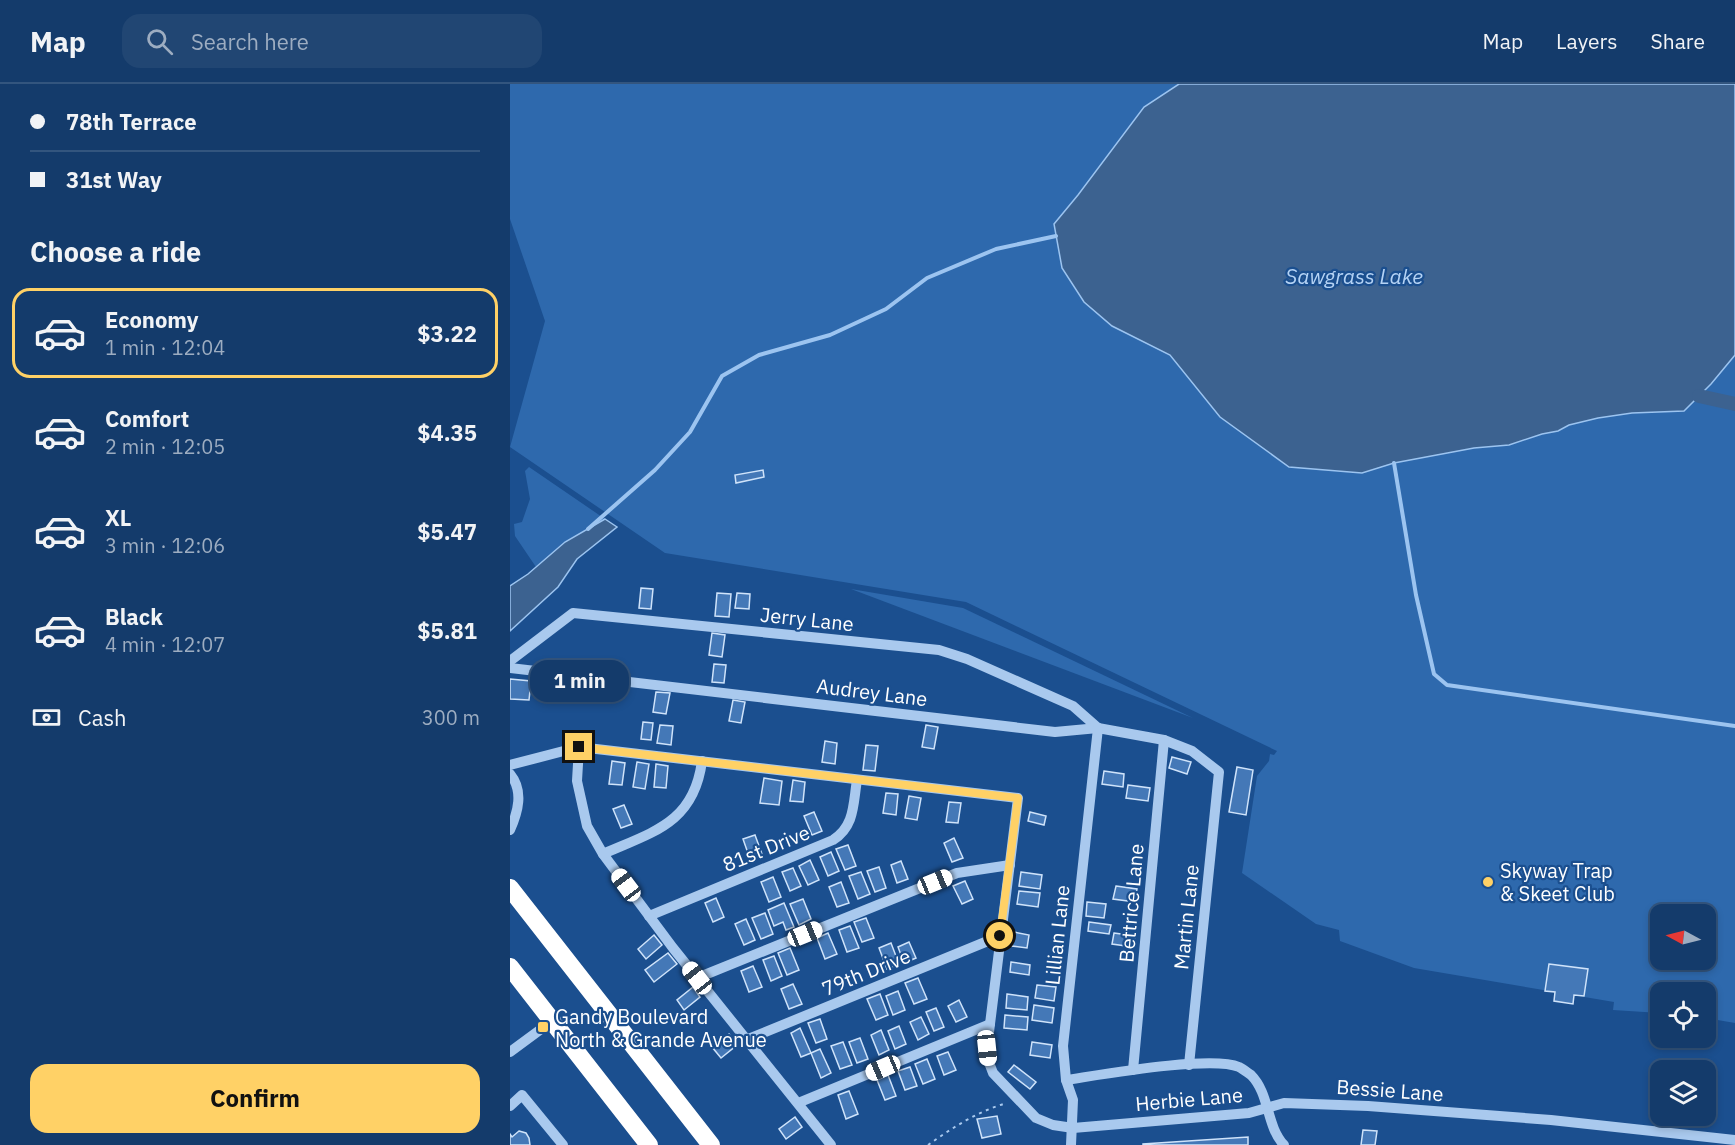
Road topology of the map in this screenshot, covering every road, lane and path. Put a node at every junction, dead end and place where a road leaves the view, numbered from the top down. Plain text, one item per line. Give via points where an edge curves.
1 (510, 661) edge
2 (510, 668) edge
3 (1098, 728) junction
4 (1164, 740) junction
5 (579, 747) junction
6 (702, 761) junction
7 (510, 765) edge
8 (1219, 772) joint
9 (510, 774) edge
10 (857, 780) junction
11 (510, 830) edge
12 (603, 854) junction
13 (1010, 865) junction
14 (510, 888) edge
15 (649, 916) junction
16 (1000, 936) junction
17 (510, 968) edge
18 (697, 978) junction
19 (552, 1021) junction
20 (990, 1024) junction
21 (746, 1040) junction
22 (510, 1052) edge
23 (1189, 1065) junction
24 (1133, 1070) junction
25 (1066, 1080) junction
26 (1022, 1102) junction
27 (798, 1103) junction
28 (510, 1106) edge
29 (1268, 1107) junction
30 (1072, 1128) junction
31 (1735, 1140) edge
32 (563, 1145) edge
33 (649, 1145) edge
34 (711, 1145) edge
35 (831, 1145) edge
36 (928, 1145) edge
37 (1071, 1145) edge
38 (1284, 1145) edge
39 (1734, 1145) edge

1 - 3 street, Jerry Lane via 573,613 939,650 1073,706
2 - 3 street, Audrey Lane via 1055,732
3 - 4 street, Audrey Lane
3 - 25 street, Lillian Lane via 1063,1046
4 - 8 street, Audrey Lane via 1192,751
4 - 24 street, Bettrice Lane
5 - 6 street
5 - 7 street
5 - 12 street via 577,782 588,826
6 - 10 street
6 - 12 street via 690,802 675,818
8 - 23 street, Martin Lane
9 - 11 street via 519,798
10 - 13 street, Herbie Lane via 1018,798
10 - 15 street, 81st Drive via 850,820 843,834
12 - 15 street
13 - 16 street, Herbie Lane
13 - 18 street via 957,873
14 - 34 highway
15 - 18 street
16 - 20 street, Herbie Lane
16 - 21 street, 79th Drive
17 - 19 highway
18 - 21 street
19 - 22 street
19 - 33 highway
20 - 26 street, Herbie Lane via 987,1048 993,1073
20 - 27 street
21 - 27 street
23 - 24 street
23 - 29 street via 1239,1067 1251,1076
24 - 25 street
25 - 30 street, Lillian Lane via 1073,1100
26 - 30 street, Herbie Lane via 1036,1118
26 - 36 path via 988,1110
27 - 35 street
28 - 32 street via 522,1095
29 - 30 street, Herbie Lane via 1249,1113
29 - 31 street, Bessie Lane via 1284,1103 1368,1106
29 - 38 street, Herbie Lane via 1273,1127
30 - 37 street, Lillian Lane
31 - 39 street

